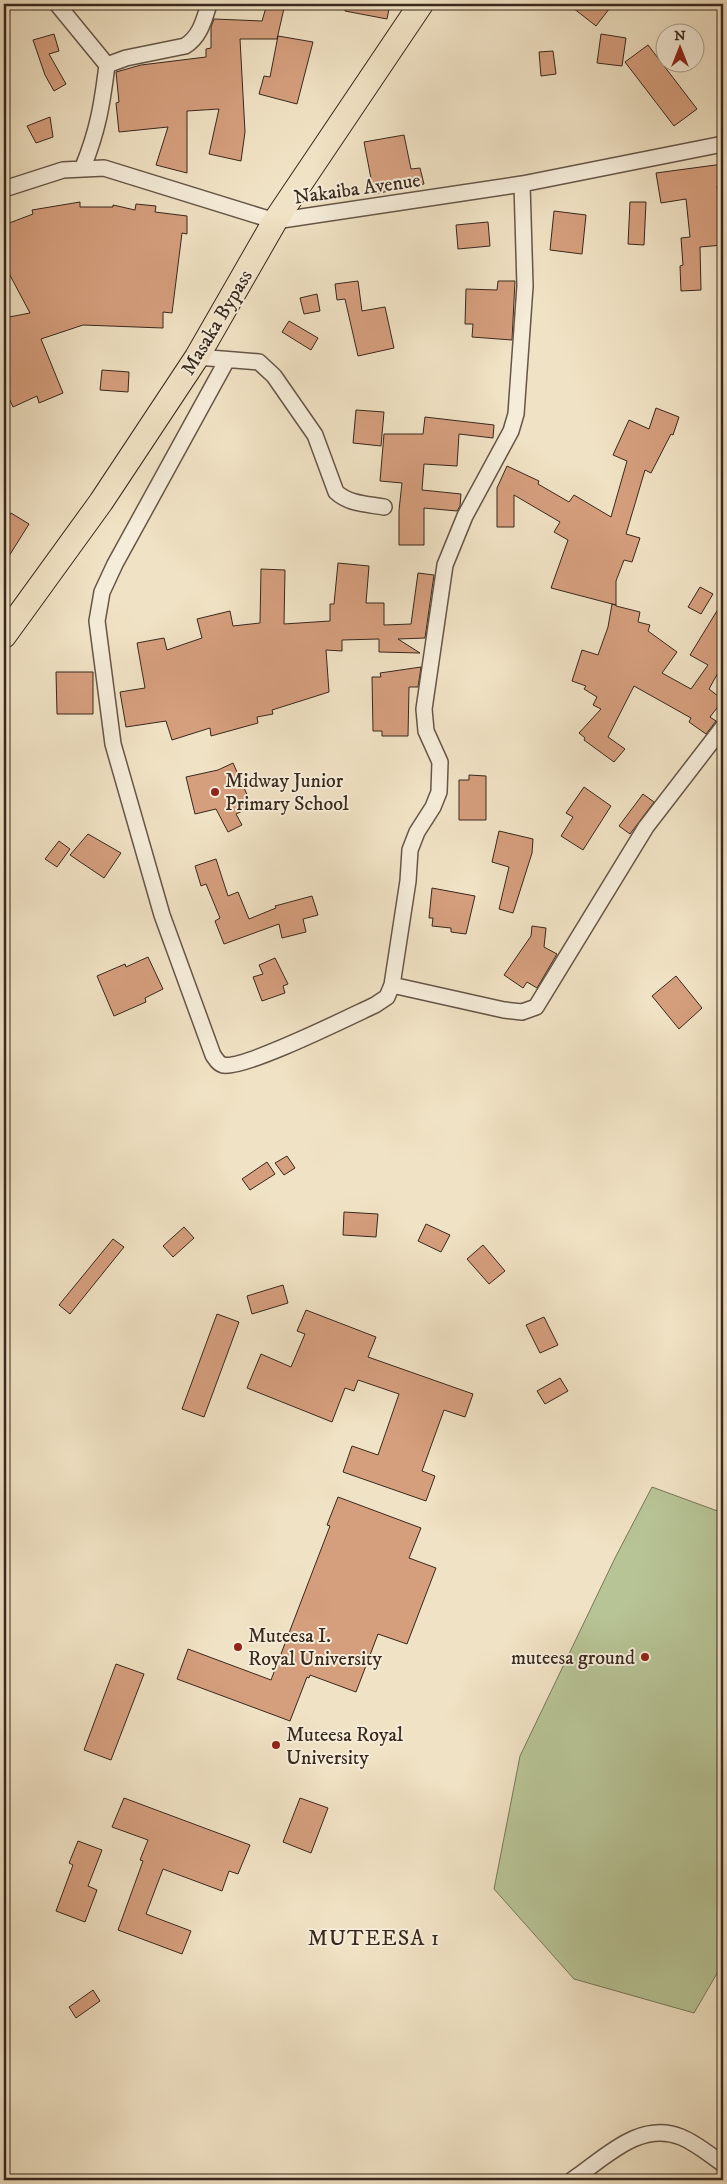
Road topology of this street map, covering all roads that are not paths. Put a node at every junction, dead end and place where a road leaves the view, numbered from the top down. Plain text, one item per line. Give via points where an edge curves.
1 (57, 4) edge
2 (209, 4) edge
3 (421, 4) edge
4 (107, 65) junction
5 (723, 144) edge
6 (83, 167) junction
7 (522, 184) junction
8 (4, 189) edge
9 (275, 220) junction
10 (197, 357) junction
11 (227, 360) junction
12 (384, 507) dead end
13 (4, 636) edge
14 (723, 727) edge
15 (392, 985) junction
16 (723, 2164) edge
17 (572, 2180) edge

1 - 4 street
2 - 4 street via 194,41 186,46
3 - 9 highway, Masaka Bypass
4 - 6 street via 102,112
5 - 7 street, Nakaiba Avenue
6 - 8 street, Nakaiba Avenue
6 - 9 street, Nakaiba Avenue via 104,168
7 - 9 street, Nakaiba Avenue
7 - 15 street via 525,286 516,414 511,431 465,516 446,564 424,709 426,731 440,762 439,792 410,850
9 - 10 highway, Masaka Bypass
10 - 11 street
10 - 13 highway, Masaka Bypass via 101,502
11 - 12 street via 259,362 274,376 315,435 336,492 343,498
11 - 15 street via 140,516 102,592 97,621 113,744 162,915 217,1062 225,1066 266,1054 375,1005 387,997
14 - 15 street via 646,827 536,1007 522,1012 504,1010
16 - 17 street via 681,2136 654,2132 629,2139

